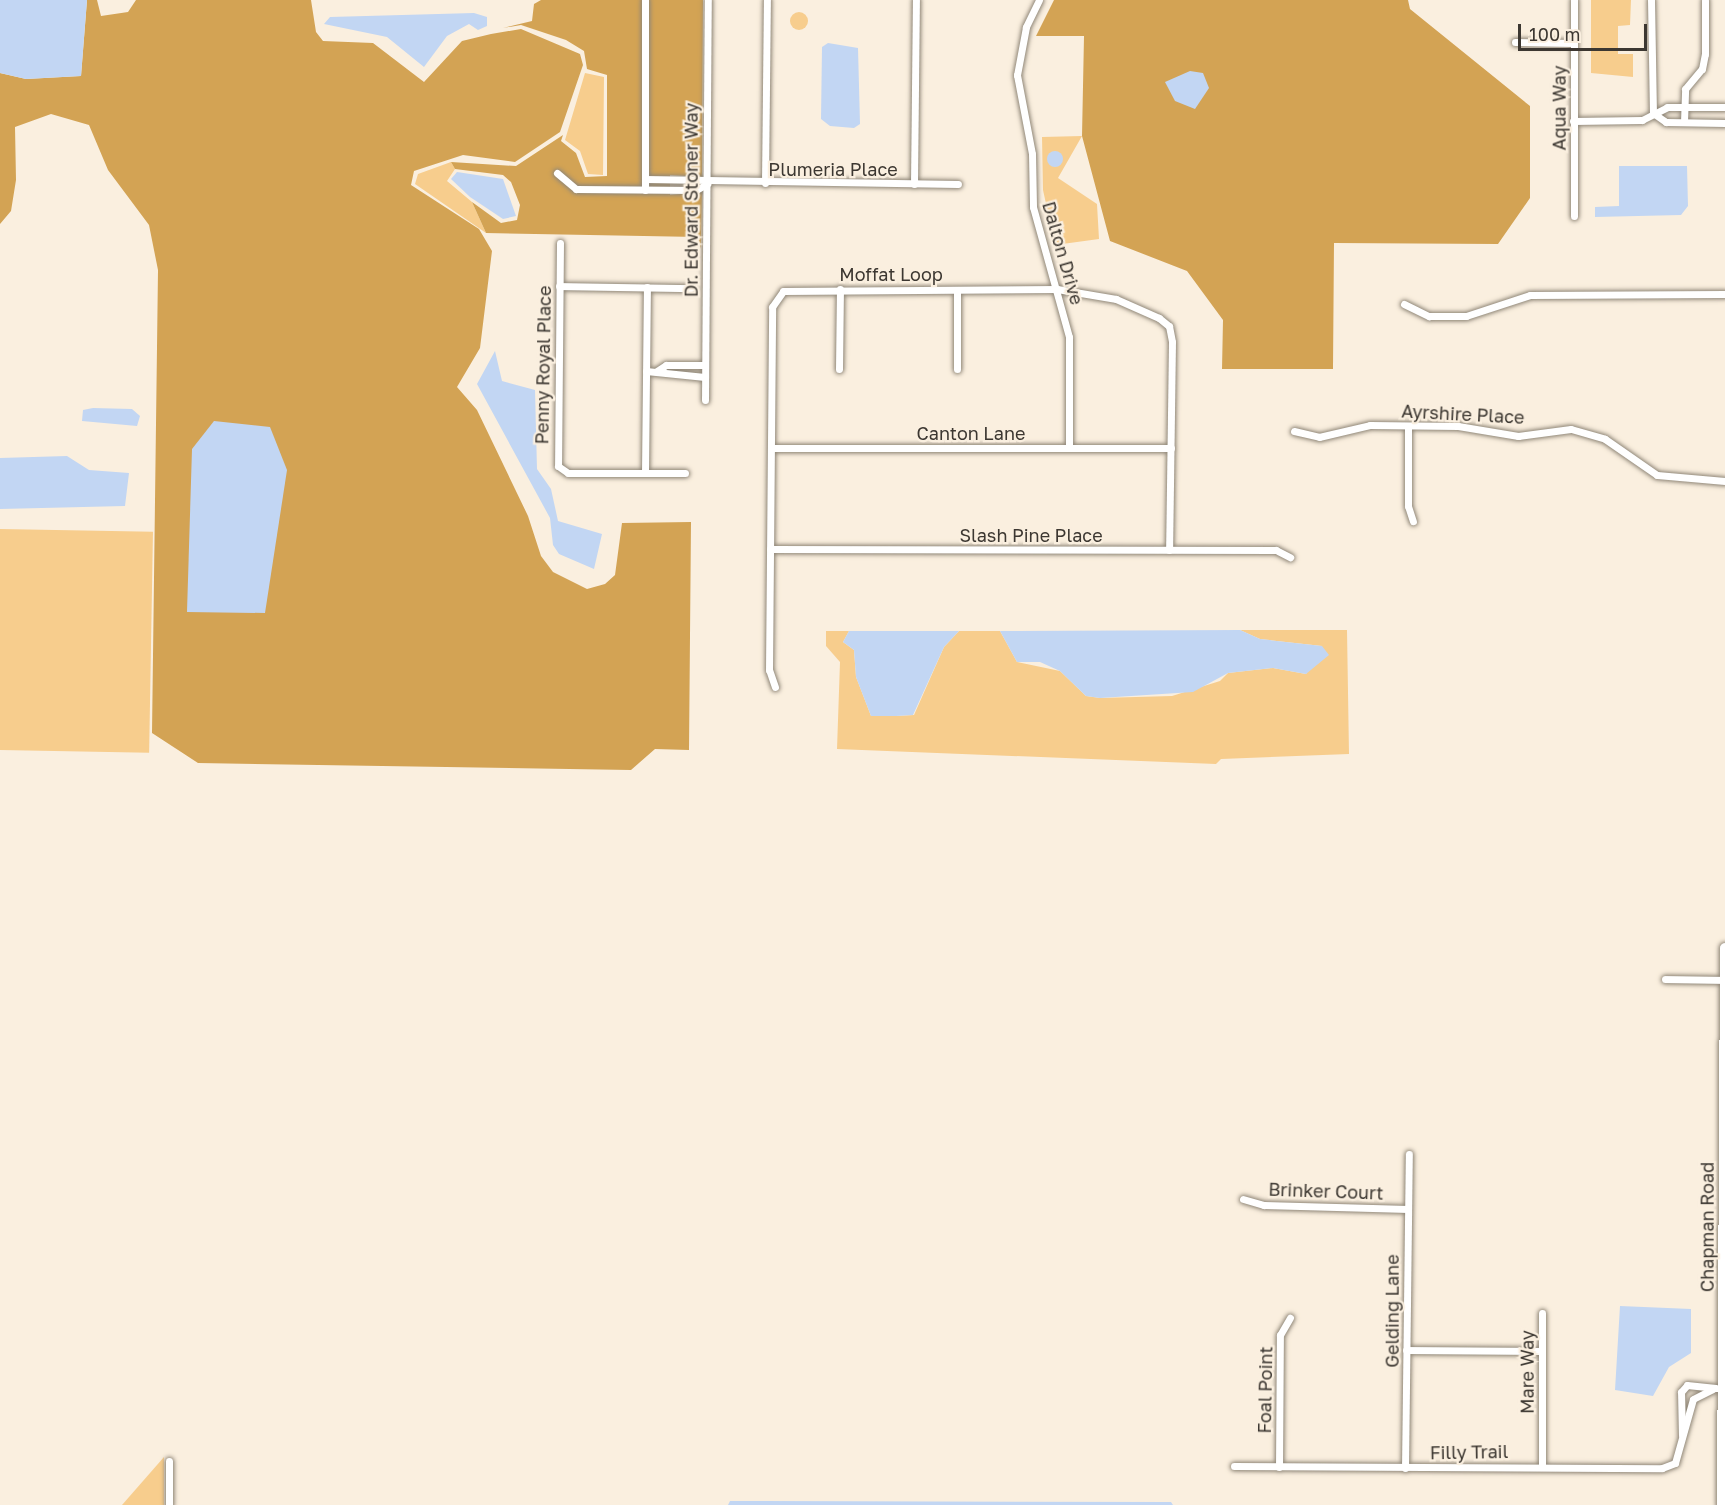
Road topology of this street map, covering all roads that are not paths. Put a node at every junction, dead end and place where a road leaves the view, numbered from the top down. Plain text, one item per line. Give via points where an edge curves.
1 (645, 0) edge
2 (708, 0) edge
3 (767, 0) edge
4 (916, 0) edge
5 (1039, 0) edge
6 (1574, 0) edge
7 (1651, 0) edge
8 (1704, 0) edge
9 (1515, 42) dead end
10 (1574, 43) junction
11 (1725, 107) edge
12 (1684, 108) junction
13 (1653, 113) junction
14 (1573, 121) junction
15 (1684, 122) junction
16 (1725, 123) edge
17 (557, 173) dead end
18 (645, 179) junction
19 (675, 179) junction
20 (706, 183) junction
21 (765, 183) junction
22 (914, 184) junction
23 (958, 184) dead end
24 (645, 190) junction
25 (675, 190) junction
26 (1574, 216) dead end
27 (560, 243) dead end
28 (559, 286) junction
29 (646, 287) junction
30 (691, 288) dead end
31 (840, 289) junction
32 (1057, 289) junction
33 (957, 290) junction
34 (1725, 294) edge
35 (1404, 304) dead end
36 (671, 365) junction
37 (683, 365) junction
38 (705, 365) junction
39 (840, 369) dead end
40 (957, 369) dead end
41 (646, 371) junction
42 (657, 371) junction
43 (671, 377) junction
44 (682, 377) junction
45 (705, 377) junction
46 (705, 400) dead end
47 (1408, 426) junction
48 (1294, 431) dead end
49 (771, 448) junction
50 (1069, 448) junction
51 (1170, 448) junction
52 (645, 473) junction
53 (685, 473) dead end
54 (1725, 481) edge
55 (1413, 521) dead end
56 (770, 549) junction
57 (1169, 550) junction
58 (1290, 557) dead end
59 (776, 687) dead end
60 (1725, 948) edge
61 (1665, 979) dead end
62 (1725, 980) edge
63 (1409, 1154) dead end
64 (1724, 1173) edge
65 (1243, 1199) dead end
66 (1408, 1209) junction
67 (1542, 1313) dead end
68 (1290, 1317) dead end
69 (1407, 1350) junction
70 (1542, 1351) junction
71 (1687, 1385) junction
72 (1718, 1388) junction
73 (1693, 1400) junction
74 (1682, 1435) junction
75 (169, 1461) dead end
76 (1234, 1466) dead end
77 (1278, 1467) junction
78 (1542, 1467) junction
79 (1405, 1468) junction
80 (169, 1505) edge
81 (1722, 1505) edge

1 - 18 street
2 - 20 street, Dr. Edward Stoner Way
3 - 21 street
4 - 22 street
5 - 32 street, Dalton Drive via 1026,27 1017,75 1032,154 1033,207
6 - 10 street, Aqua Way
7 - 13 street
8 - 12 street via 1702,69 1685,89
9 - 10 street
10 - 14 street, Aqua Way
11 - 12 street
12 - 13 street
12 - 15 street
13 - 14 street via 1642,120
13 - 15 street via 1666,122
14 - 26 street, Aqua Way
15 - 16 street
17 - 24 street via 576,189
18 - 19 street
18 - 24 street
19 - 20 street
19 - 25 street
20 - 21 street, Plumeria Place
20 - 25 street via 696,190
20 - 38 street, Dr. Edward Stoner Way
21 - 22 street, Plumeria Place
22 - 23 street, Plumeria Place
24 - 25 street
27 - 28 street, Penny Royal Place
28 - 29 street
28 - 52 street, Penny Royal Place via 558,466 568,473
29 - 30 street
29 - 41 street
31 - 33 street, Moffat Loop
31 - 39 street
31 - 49 street, Moffat Loop via 790,289 775,298
32 - 33 street, Moffat Loop
32 - 50 street, Dalton Drive via 1069,337
32 - 51 street, Moffat Loop via 1116,299 1168,326
33 - 40 street
34 - 35 street via 1530,295 1466,316 1429,315
36 - 37 street
36 - 42 street
36 - 43 street
37 - 38 street
37 - 44 street
38 - 45 street, Dr. Edward Stoner Way
41 - 42 street
41 - 52 street
42 - 43 street
43 - 44 street
44 - 45 street
45 - 46 street, Dr. Edward Stoner Way
47 - 48 street, Ayrshire Place via 1370,425 1319,437
47 - 54 street, Ayrshire Place via 1474,426 1518,436 1556,428 1588,431 1657,475
47 - 55 street via 1408,506
49 - 50 street, Canton Lane
49 - 56 street, Moffat Loop
50 - 51 street, Canton Lane
51 - 57 street, Moffat Loop
52 - 53 street, Penny Royal Place
56 - 57 street, Slash Pine Place
56 - 59 street, Moffat Loop via 769,670
57 - 58 street, Slash Pine Place via 1276,550
60 - 62 street, Chapman Road
61 - 62 street
62 - 64 street, Chapman Road
63 - 66 street, Gelding Lane
64 - 72 street, Chapman Road
65 - 66 street, Brinker Court via 1264,1205
66 - 69 street, Gelding Lane
67 - 70 street, Mare Way
68 - 77 street, Foal Point via 1280,1335
69 - 70 street
69 - 79 street, Gelding Lane
70 - 78 street, Mare Way
71 - 72 street via 1708,1383
71 - 73 street
71 - 74 street via 1678,1399
72 - 73 street
72 - 81 street, Chapman Road
73 - 74 street
74 - 78 street, Filly Trail via 1675,1463 1662,1468
75 - 80 street
76 - 77 street, Filly Trail
77 - 79 street, Filly Trail
78 - 79 street, Filly Trail

